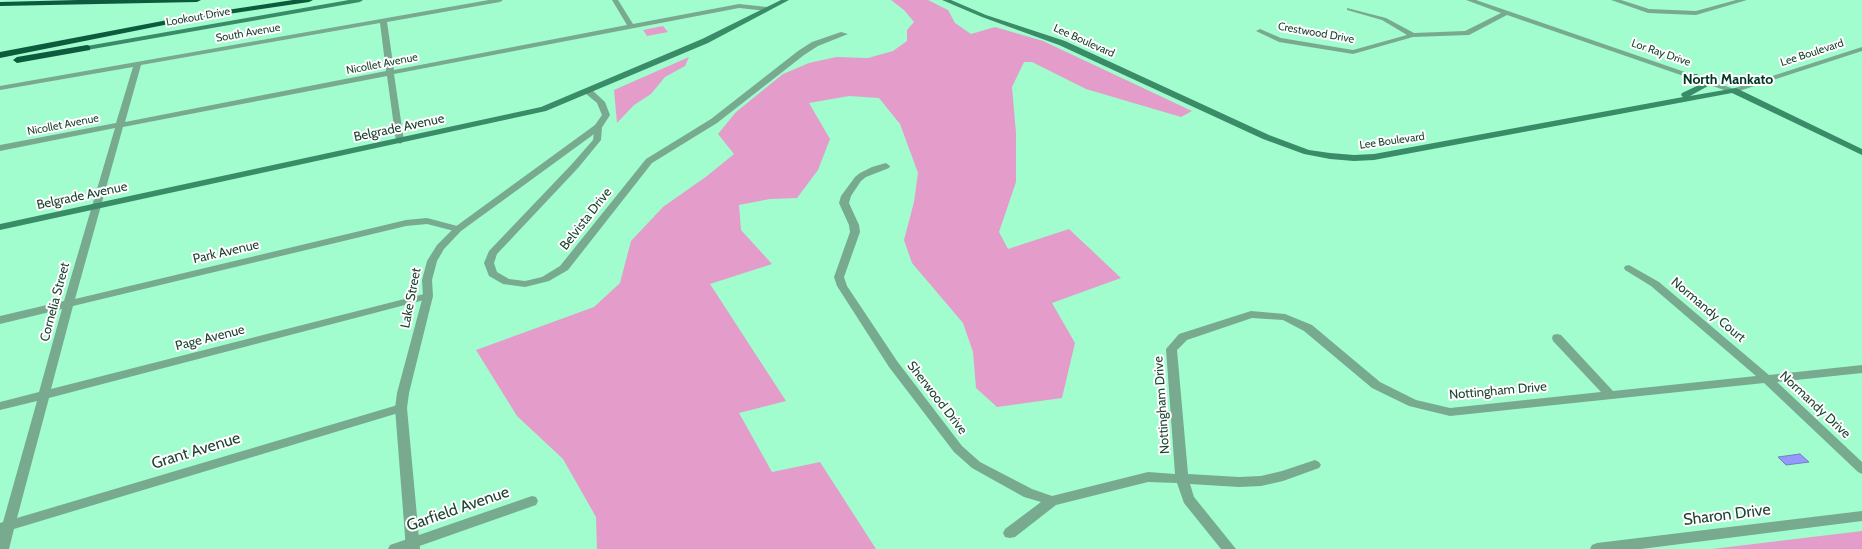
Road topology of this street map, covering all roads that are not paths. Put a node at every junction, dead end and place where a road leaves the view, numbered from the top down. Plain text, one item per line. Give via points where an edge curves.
1 (197, 0) edge
2 (309, 0) edge
3 (360, 0) edge
4 (500, 0) edge
5 (616, 0) edge
6 (786, 0) edge
7 (945, 0) edge
8 (1469, 0) edge
9 (1614, 0) edge
10 (1744, 0) edge
11 (0, 4) edge
12 (767, 9) junction
13 (1349, 9) dead end
14 (1506, 12) junction
15 (383, 20) junction
16 (631, 27) junction
17 (1260, 31) dead end
18 (844, 34) dead end
19 (1413, 35) junction
20 (88, 48) joint
21 (1862, 49) edge
22 (0, 55) edge
23 (0, 62) edge
24 (138, 64) junction
25 (392, 74) junction
26 (1694, 76) junction
27 (0, 88) edge
28 (1733, 90) junction
29 (588, 91) junction
30 (1665, 102) junction
31 (120, 125) junction
32 (598, 127) junction
33 (400, 141) junction
34 (0, 148) edge
35 (1862, 152) edge
36 (886, 166) dead end
37 (96, 206) junction
38 (0, 227) edge
39 (458, 230) junction
40 (1629, 268) dead end
41 (428, 296) junction
42 (69, 303) junction
43 (0, 320) edge
44 (1557, 338) dead end
45 (1862, 369) edge
46 (1766, 378) junction
47 (44, 395) junction
48 (1610, 395) junction
49 (0, 406) edge
50 (401, 408) junction
51 (1315, 465) dead end
52 (1862, 469) edge
53 (1182, 478) junction
54 (532, 501) dead end
55 (1052, 501) junction
56 (1862, 516) edge
57 (4, 526) edge
58 (1010, 533) dead end
59 (413, 546) edge
60 (2, 549) edge
61 (395, 549) edge
62 (1229, 549) edge
63 (1597, 549) edge

1 - 11 highway
2 - 22 highway via 166,22
3 - 20 main road, Lookout Drive
4 - 15 street, South Avenue
5 - 16 street
6 - 12 main road, Belgrade Avenue
7 - 30 main road, Lee Boulevard via 1062,43 1266,137 1307,152 1330,156 1374,157
8 - 14 street, Lor Ray Drive
9 - 10 street via 1648,11 1696,14
12 - 16 street, Nicollet Avenue via 739,6
12 - 29 main road, Belgrade Avenue via 704,41
13 - 19 street via 1384,19
14 - 19 street, Crestwood Drive via 1466,33
14 - 26 street, Lor Ray Drive
15 - 24 street, South Avenue
15 - 25 street
16 - 25 street, Nicollet Avenue
17 - 19 street, Crestwood Drive via 1279,40 1353,52
18 - 32 street, Belvista Drive via 816,44 801,53 714,121 649,161 564,268 545,279 525,284 507,282 493,274 489,263 492,253 597,140
20 - 23 highway
21 - 28 street, Lee Boulevard
24 - 27 street, South Avenue
24 - 31 street, Cornelia Street
25 - 31 street, Nicollet Avenue
25 - 33 street
26 - 28 street, Lor Ray Drive
26 - 30 main road via 1704,86
28 - 30 main road, Lee Boulevard
28 - 35 main road, Lor Ray Drive
29 - 32 street via 601,102 606,115
29 - 33 main road, Belgrade Avenue via 523,115
31 - 34 street, Nicollet Avenue
31 - 37 street, Cornelia Street
32 - 39 street, Lake Street
33 - 37 main road, Belgrade Avenue
36 - 55 street, Sherwood Drive via 858,179 846,196 844,203 855,232 839,277 842,286 893,364 958,449 976,465 1028,493
37 - 38 main road, Belgrade Avenue
37 - 42 street, Cornelia Street
39 - 41 street, Lake Street via 440,247 432,261 427,280
39 - 42 street, Park Avenue via 427,221 406,223
40 - 46 street, Normandy Court via 1655,284
41 - 47 street, Page Avenue
41 - 50 street, Lake Street
42 - 43 street, Park Avenue
42 - 47 street, Cornelia Street
44 - 48 street
45 - 46 street, Nottingham Drive
46 - 48 street, Nottingham Drive
46 - 52 street, Normandy Drive
47 - 49 street, Page Avenue
47 - 57 street, Cornelia Street
48 - 53 street, Nottingham Drive via 1450,412 1413,403 1376,385 1308,328 1285,317 1251,314 1183,337 1171,349
50 - 57 street, Grant Avenue
50 - 59 street, Lake Street
51 - 53 street via 1261,481
53 - 55 street via 1148,477
53 - 62 street, Nottingham Drive via 1188,499
54 - 59 street, Garfield Avenue
55 - 58 street
56 - 63 street, Sharon Drive
57 - 60 street, Cornelia Street
59 - 61 street, Garfield Avenue

